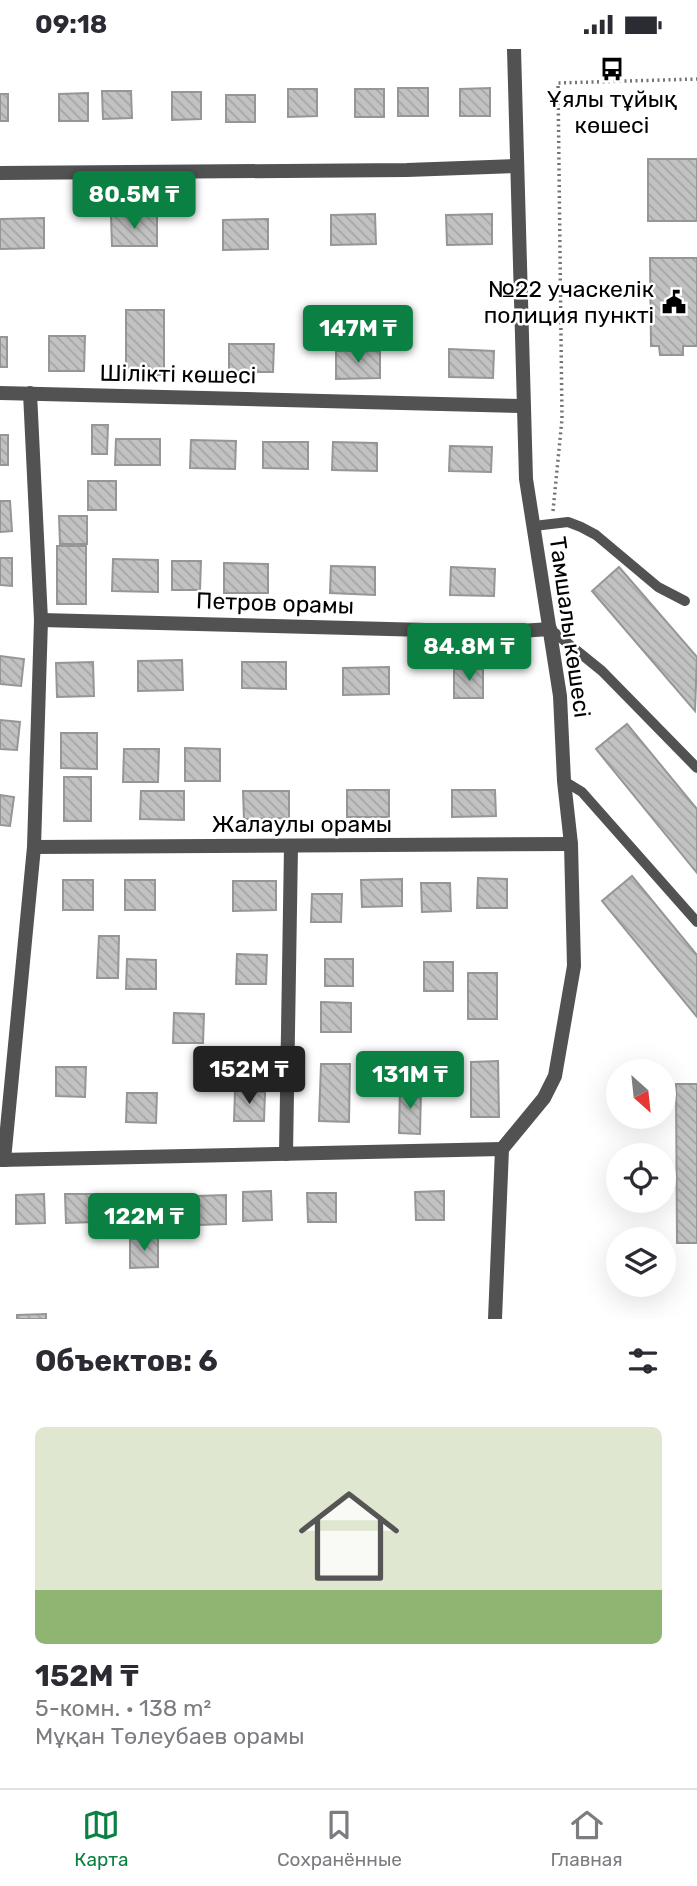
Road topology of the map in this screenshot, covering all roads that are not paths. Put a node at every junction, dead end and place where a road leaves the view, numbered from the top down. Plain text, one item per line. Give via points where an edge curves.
1 (514, 49) edge
2 (517, 166) junction
3 (0, 173) edge
4 (0, 393) edge
5 (30, 393) junction
6 (523, 406) junction
7 (534, 526) junction
8 (685, 601) dead end
9 (41, 620) junction
10 (550, 629) junction
11 (697, 768) edge
12 (564, 781) junction
13 (571, 844) junction
14 (34, 847) junction
15 (291, 847) junction
16 (697, 922) edge
17 (502, 1149) junction
18 (286, 1154) junction
19 (2, 1160) edge
20 (495, 1319) edge

1 - 2 street, Тамшалы көшесі
2 - 3 street
2 - 6 street, Тамшалы көшесі
4 - 5 street, Шілікті көшесі
5 - 6 street, Шілікті көшесі
5 - 9 street
6 - 7 street, Тамшалы көшесі via 526,479
7 - 8 lane via 568,522 596,535 657,587
7 - 10 street, Тамшалы көшесі
9 - 10 street, Петров орамы via 503,632
9 - 14 street
10 - 11 lane via 602,671
10 - 12 street, Тамшалы көшесі via 560,696
12 - 13 street, Тамшалы көшесі
12 - 16 lane via 582,792
13 - 15 street, Жалаулы орамы
13 - 17 street, Тамшалы көшесі via 574,966 555,1076 544,1098
14 - 15 street, Жалаулы орамы
14 - 19 street
15 - 18 street
17 - 18 street
17 - 20 street
18 - 19 street

